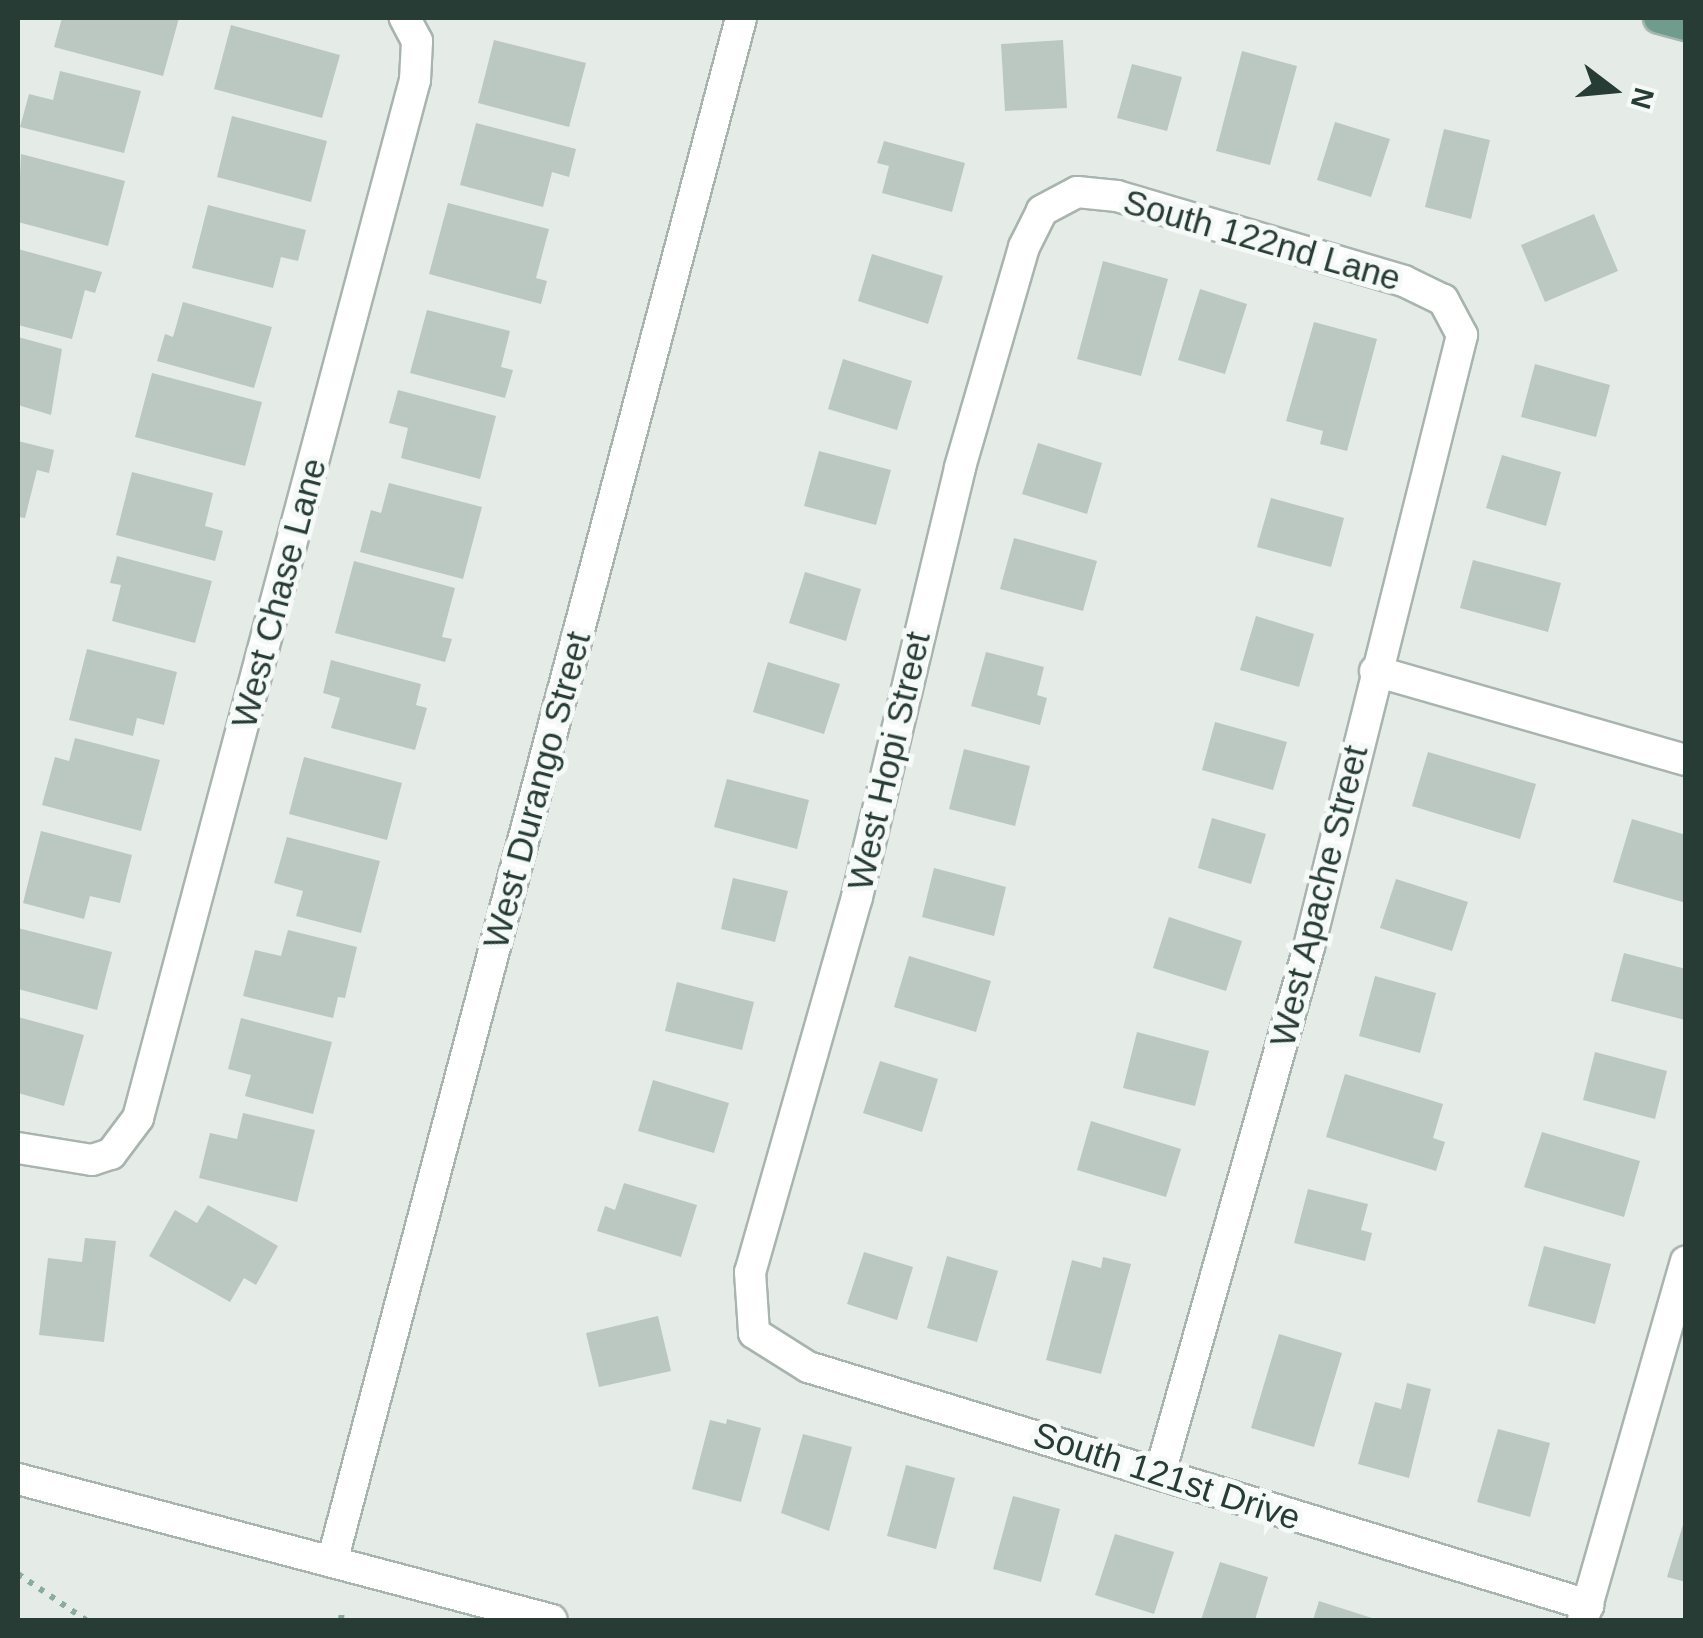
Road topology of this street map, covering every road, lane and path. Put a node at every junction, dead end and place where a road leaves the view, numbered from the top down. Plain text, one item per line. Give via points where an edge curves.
1 (741, 18) edge
2 (1659, 18) edge
3 (408, 20) edge
4 (1686, 25) edge
5 (1057, 198) joint
6 (1455, 316) joint
7 (1375, 672) junction
8 (1686, 760) edge
9 (18, 1148) edge
10 (1686, 1261) edge
11 (1676, 1330) edge
12 (754, 1333) joint
13 (1160, 1473) junction
14 (18, 1479) edge
15 (332, 1562) junction
16 (18, 1574) edge
17 (342, 1611) dead end
18 (1586, 1613) edge
19 (86, 1620) edge
20 (341, 1620) edge
21 (552, 1620) edge

1 - 15 street, West Durango Street
2 - 4 main road
3 - 9 street, West Chase Lane via 417,41 415,80 138,1118 111,1154 71,1160
5 - 6 street, South 122nd Lane via 1117,196 1404,281 1443,300
5 - 12 street, West Hopi Street via 1024,247 957,481 857,896 750,1272
6 - 7 street, West Apache Street via 1462,356
7 - 8 street
7 - 13 street, West Apache Street via 1302,974
10 - 11 street
11 - 18 street
12 - 13 street, South 121st Drive via 808,1367
13 - 18 street, South 121st Drive
14 - 15 street
15 - 21 street
16 - 19 path
17 - 20 path

